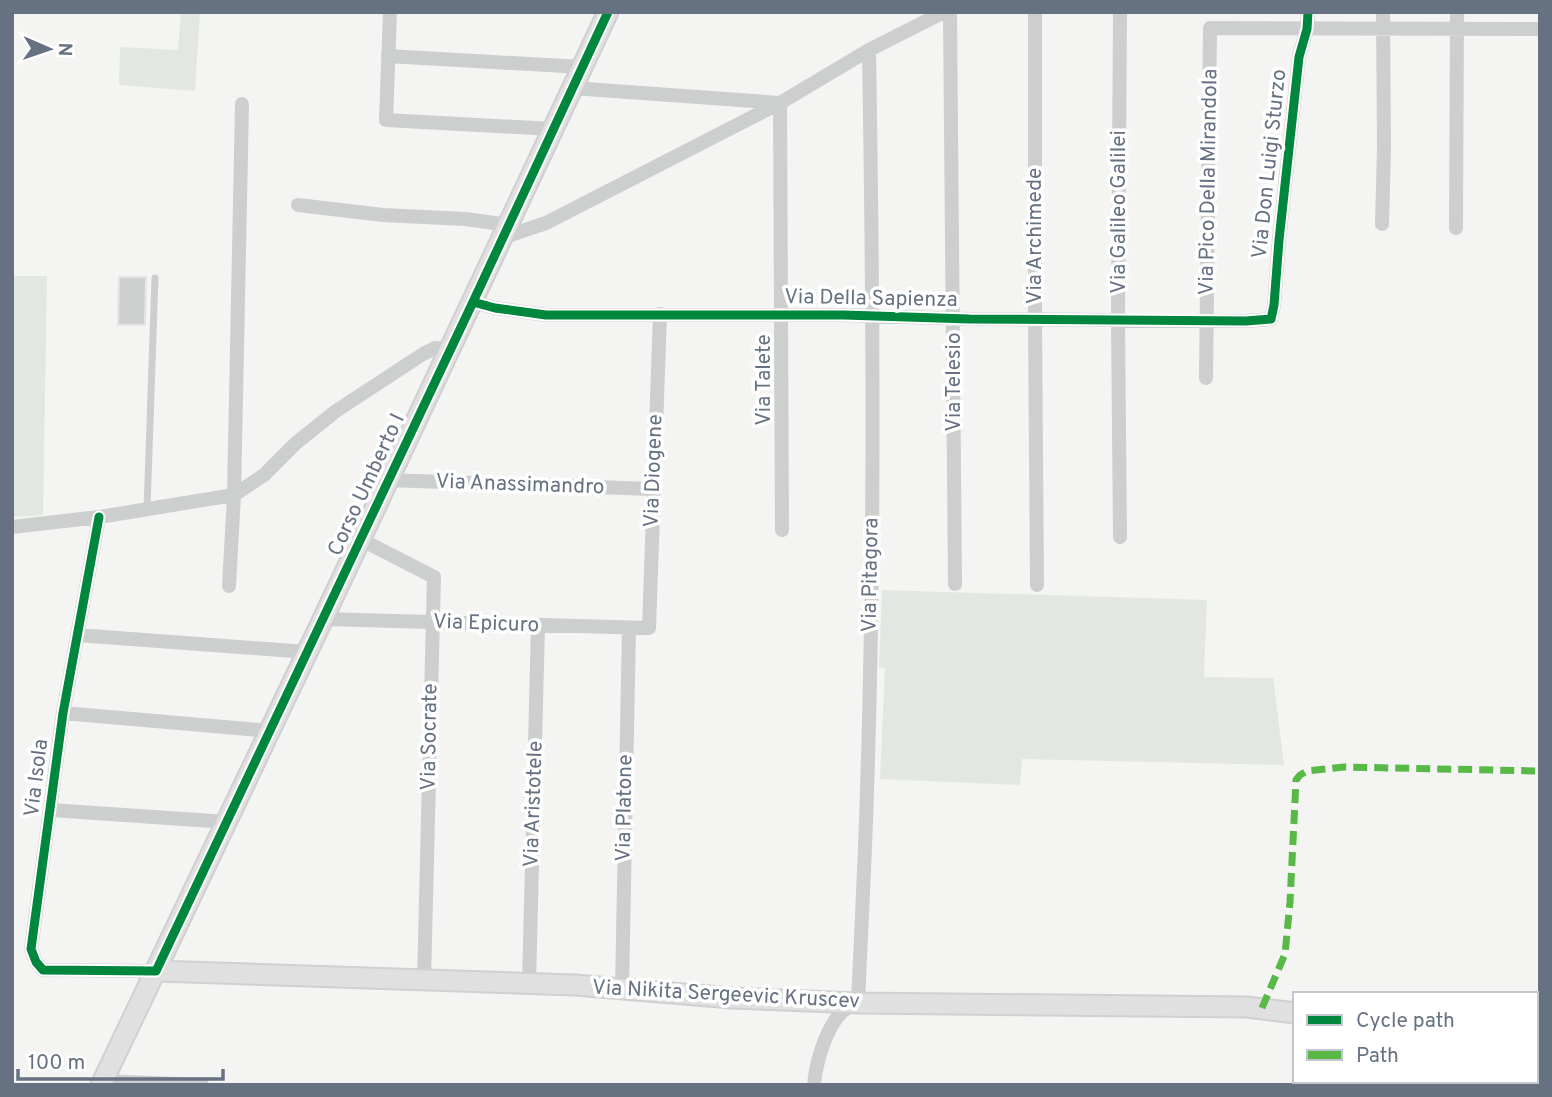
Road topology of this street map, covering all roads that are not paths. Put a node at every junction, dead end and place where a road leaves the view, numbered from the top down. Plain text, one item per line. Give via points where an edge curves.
1 (390, 12) edge
2 (608, 12) edge
3 (944, 12) edge
4 (950, 12) edge
5 (1035, 12) edge
6 (1120, 12) edge
7 (1308, 12) edge
8 (1383, 12) edge
9 (1457, 12) edge
10 (1307, 29) junction
11 (1383, 29) junction
12 (1457, 29) junction
13 (1540, 29) edge
14 (870, 50) junction
15 (388, 56) junction
16 (582, 67) junction
17 (572, 88) junction
18 (780, 103) junction
19 (242, 104) dead end
20 (554, 129) junction
21 (298, 205) dead end
22 (1382, 224) dead end
23 (1456, 228) dead end
24 (506, 231) junction
25 (155, 278) dead end
26 (473, 302) junction
27 (660, 314) junction
28 (782, 315) junction
29 (873, 316) junction
30 (953, 319) junction
31 (1035, 319) junction
32 (1270, 319) joint
33 (1118, 320) junction
34 (1207, 320) junction
35 (450, 349) junction
36 (1206, 378) dead end
37 (387, 481) junction
38 (653, 489) junction
39 (233, 495) junction
40 (147, 509) junction
41 (99, 517) junction
42 (12, 527) edge
43 (782, 530) dead end
44 (1120, 537) dead end
45 (360, 539) junction
46 (955, 584) dead end
47 (1037, 585) dead end
48 (229, 586) dead end
49 (323, 619) junction
50 (433, 622) junction
51 (538, 625) junction
52 (629, 628) junction
53 (649, 628) joint
54 (77, 635) junction
55 (307, 652) junction
56 (63, 712) junction
57 (270, 731) junction
58 (51, 810) junction
59 (227, 822) junction
60 (156, 971) junction
61 (424, 980) junction
62 (529, 984) junction
63 (622, 989) junction
64 (858, 1003) junction
65 (1293, 1013) edge
66 (102, 1083) edge
67 (202, 1085) edge
68 (814, 1085) edge

1 - 15 street
2 - 16 main road, Corso Umberto I
3 - 14 street
4 - 30 street, Via Telesio
5 - 31 street, Via Archimede
6 - 33 street, Via Galileo Galilei
7 - 10 street, Via Don Luigi Sturzo
8 - 11 street
9 - 12 street
10 - 11 street
10 - 32 street, Via Don Luigi Sturzo via 1299,57
10 - 34 street, Via Pico Della Mirandola via 1210,28
11 - 12 street
11 - 22 street
12 - 13 street
12 - 23 street
14 - 18 street
14 - 29 street, Via Pitagora
15 - 16 street
15 - 20 street via 386,120
16 - 17 main road, Corso Umberto I
17 - 18 street
17 - 20 main road, Corso Umberto I
18 - 24 street via 546,223
18 - 28 street, Via Talete
19 - 39 street
20 - 24 main road, Corso Umberto I
21 - 24 street via 465,219
24 - 26 main road, Corso Umberto I
25 - 40 lane
26 - 27 street, Via Della Sapienza via 546,314
26 - 35 main road, Corso Umberto I
27 - 28 street, Via Della Sapienza
27 - 38 street, Via Diogene
28 - 29 street, Via Della Sapienza
28 - 43 street, Via Talete
29 - 30 street, Via Della Sapienza
29 - 64 street, Via Pitagora via 867,792
30 - 31 street, Via Della Sapienza
30 - 46 street, Via Telesio
31 - 33 street, Via Della Sapienza
31 - 47 street, Via Archimede
32 - 34 street, Via Della Sapienza
33 - 34 street, Via Della Sapienza
33 - 44 street, Via Galileo Galilei
34 - 36 street, Via Pico Della Mirandola
35 - 37 main road, Corso Umberto I
35 - 39 street via 435,348 423,354 336,411 264,475
37 - 38 street, Via Anassimandro
37 - 45 main road, Corso Umberto I
38 - 53 street, Via Diogene
39 - 40 street
39 - 48 street
40 - 41 street
41 - 42 street
41 - 54 street, Via Isola
45 - 49 main road, Corso Umberto I
45 - 50 street, Via Socrate via 434,577
49 - 50 street, Via Epicuro
49 - 55 main road, Corso Umberto I
50 - 51 street, Via Epicuro
50 - 61 street, Via Socrate
51 - 52 street, Via Epicuro
51 - 62 street, Via Aristotele
52 - 53 street, Via Epicuro
52 - 63 street, Via Platone
54 - 55 street
54 - 56 street, Via Isola
55 - 57 main road, Corso Umberto I
56 - 57 street
56 - 58 street, Via Isola
57 - 59 main road, Corso Umberto I
58 - 59 street
58 - 60 street, Via Isola via 32,949 36,962 43,970
59 - 60 main road, Corso Umberto I
60 - 61 main road, Via Nikita Sergeevic Kruscev
60 - 66 main road, Corso Umberto I
61 - 62 main road, Via Nikita Sergeevic Kruscev
62 - 63 main road, Via Nikita Sergeevic Kruscev
63 - 64 main road, Via Nikita Sergeevic Kruscev
64 - 65 main road, Via Nikita Sergeevic Kruscev via 1247,1007
64 - 68 street via 843,1010 828,1032
66 - 67 street

